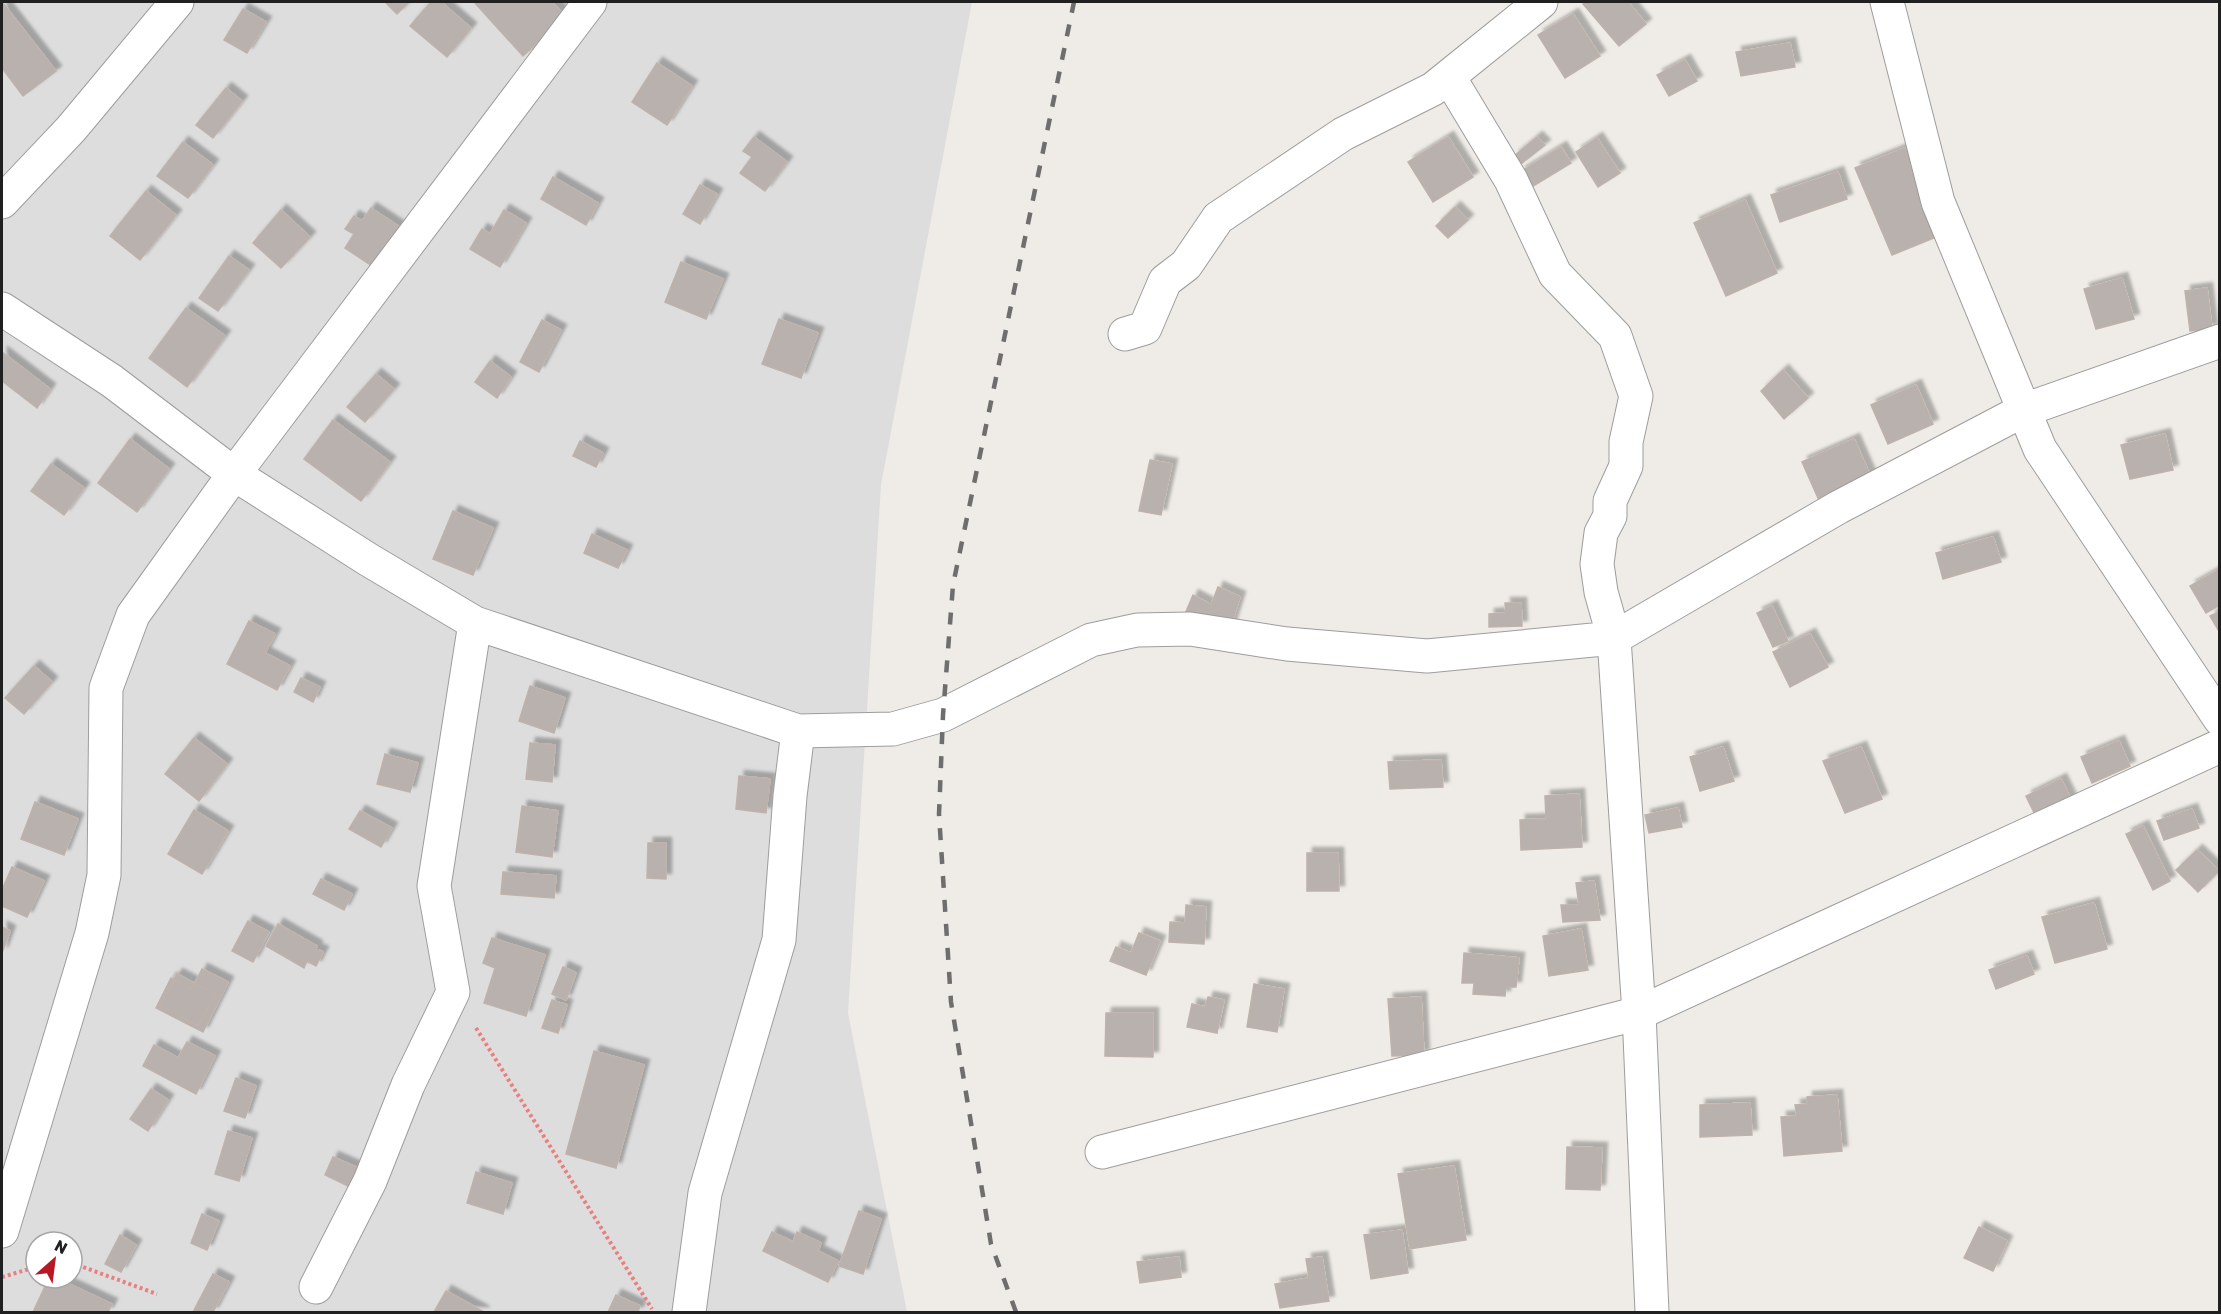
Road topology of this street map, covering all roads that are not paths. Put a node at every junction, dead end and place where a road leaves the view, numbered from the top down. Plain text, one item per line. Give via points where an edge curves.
1 (177, 2) edge
2 (591, 2) edge
3 (1541, 2) edge
4 (1887, 2) edge
5 (1449, 76) junction
6 (2, 202) edge
7 (2, 309) edge
8 (1125, 334) dead end
9 (2220, 341) edge
10 (2024, 410) junction
11 (234, 474) junction
12 (475, 623) junction
13 (1614, 638) junction
14 (2218, 714) edge
15 (798, 730) junction
16 (2220, 746) edge
17 (1639, 1012) junction
18 (1102, 1152) dead end
19 (2, 1231) edge
20 (316, 1287) dead end
21 (688, 1312) edge
22 (1652, 1312) edge

1 - 6 street via 71,129
2 - 11 street
3 - 5 street
4 - 10 street via 1938,202
5 - 8 street via 1433,89 1343,135 1218,218 1186,266 1165,281 1145,328
5 - 13 street via 1511,180 1555,274 1615,336 1636,396 1626,442 1626,466 1610,501 1610,516 1601,533 1597,564
7 - 11 street via 112,381
9 - 10 street
10 - 13 street via 1839,507
10 - 14 street via 2040,449
11 - 12 street
11 - 19 street via 133,615 106,688 104,875 92,933
12 - 15 street
12 - 20 street via 434,886 453,992 408,1086 370,1181
13 - 15 street via 1427,656 1287,644 1190,629 1137,630 1091,640 943,715 893,729
13 - 17 street
15 - 21 street via 780,940 705,1193
16 - 17 street
17 - 18 street
17 - 22 street

